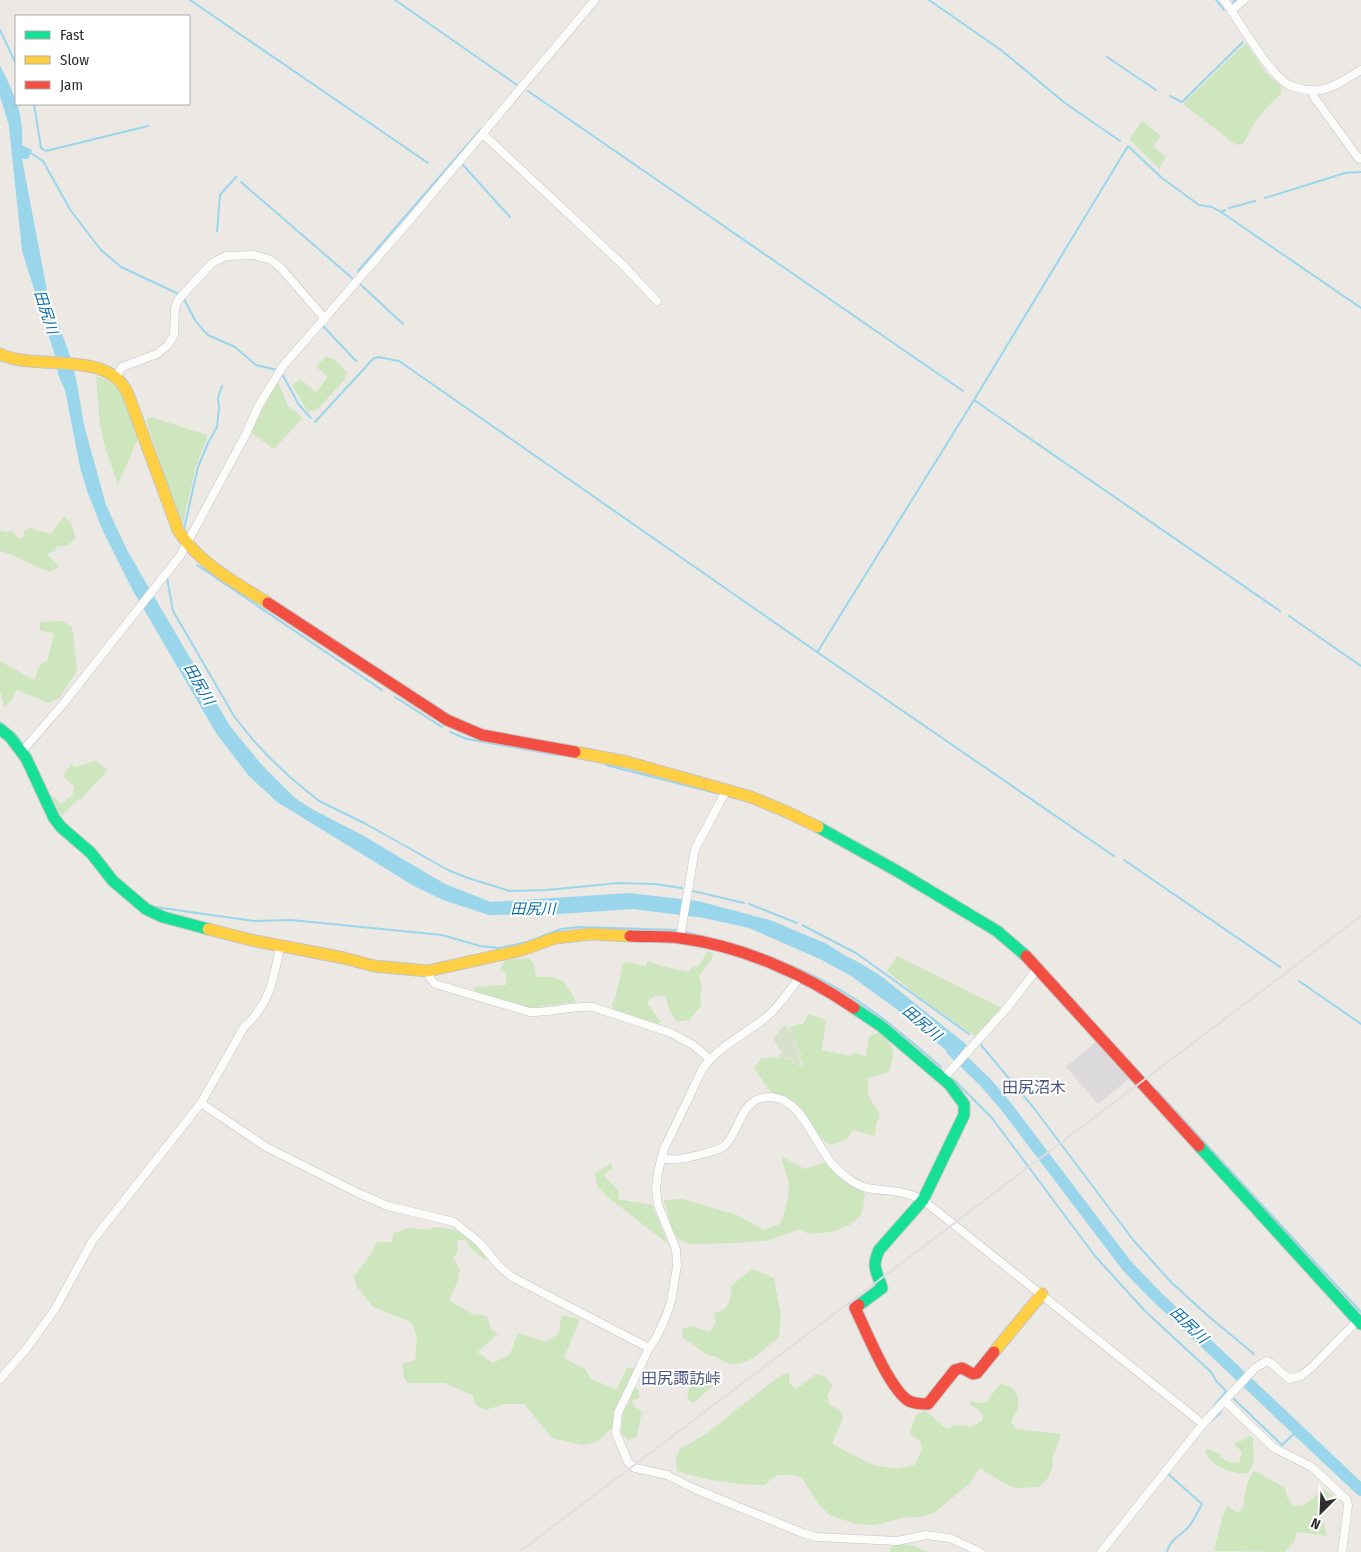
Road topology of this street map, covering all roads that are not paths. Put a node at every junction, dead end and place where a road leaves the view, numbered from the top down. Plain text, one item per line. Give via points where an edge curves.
1 (595, 0) edge
2 (1224, 0) edge
3 (1244, 0) edge
4 (1232, 10) junction
5 (1361, 70) edge
6 (1312, 90) junction
7 (483, 134) junction
8 (1361, 158) edge
9 (657, 300) dead end
10 (325, 319) junction
11 (0, 354) edge
12 (116, 378) junction
13 (186, 543) junction
14 (0, 729) edge
15 (24, 749) junction
16 (726, 790) junction
17 (680, 938) junction
18 (280, 946) junction
19 (1038, 968) junction
20 (428, 971) junction
21 (800, 977) junction
22 (710, 1059) junction
23 (947, 1074) junction
24 (201, 1103) junction
25 (661, 1158) junction
26 (923, 1200) junction
27 (1042, 1294) junction
28 (1359, 1322) edge
29 (649, 1348) junction
30 (0, 1379) edge
31 (1225, 1401) junction
32 (1203, 1424) junction
33 (980, 1552) edge
34 (1101, 1552) edge
35 (1342, 1552) edge

1 - 7 street
2 - 4 street
3 - 4 street
4 - 6 street via 1280,78 1289,85
5 - 6 street via 1322,90
6 - 8 street
7 - 9 street
7 - 10 street
10 - 12 street via 271,260 254,255 226,256 212,263 178,300 174,336 168,346 122,367
10 - 13 street via 276,376
11 - 12 street via 19,360 86,365
12 - 13 street via 125,387 131,401 178,530
13 - 15 street via 180,556
13 - 16 street via 215,569 462,728 482,735 627,762
14 - 15 street
15 - 18 street via 54,818 140,905 162,917
16 - 17 street via 695,849
16 - 19 street via 787,812 897,870 997,931
17 - 20 street via 574,934 522,950
17 - 21 street via 729,949
18 - 20 street via 388,968
18 - 24 street via 271,989 254,1018 244,1027
19 - 23 street
19 - 28 street
20 - 22 street via 435,984 530,1012 593,1007 671,1033
21 - 22 street via 765,1018
21 - 23 street via 847,1003
22 - 25 street
23 - 26 street via 949,1084 964,1104 964,1115
24 - 29 street via 266,1146 360,1194 388,1206 454,1222 480,1243 512,1277
24 - 30 street via 93,1240 55,1309
25 - 26 street via 676,1160 718,1150 728,1141 746,1108 770,1097 790,1103 833,1165 847,1177 862,1186 911,1194
25 - 29 street via 657,1197 676,1250 677,1266 668,1310
26 - 27 street
26 - 27 street via 876,1257 874,1270 882,1288 855,1308 894,1386 907,1400 928,1404 955,1370 962,1368 977,1373
27 - 32 street
28 - 31 street via 1301,1376 1289,1379 1266,1361 1255,1368
29 - 33 street via 618,1413 616,1433 628,1462 635,1468 667,1475 817,1538 897,1541 926,1535 950,1538
31 - 32 street
31 - 35 street via 1274,1448 1312,1467 1346,1500
32 - 34 street

